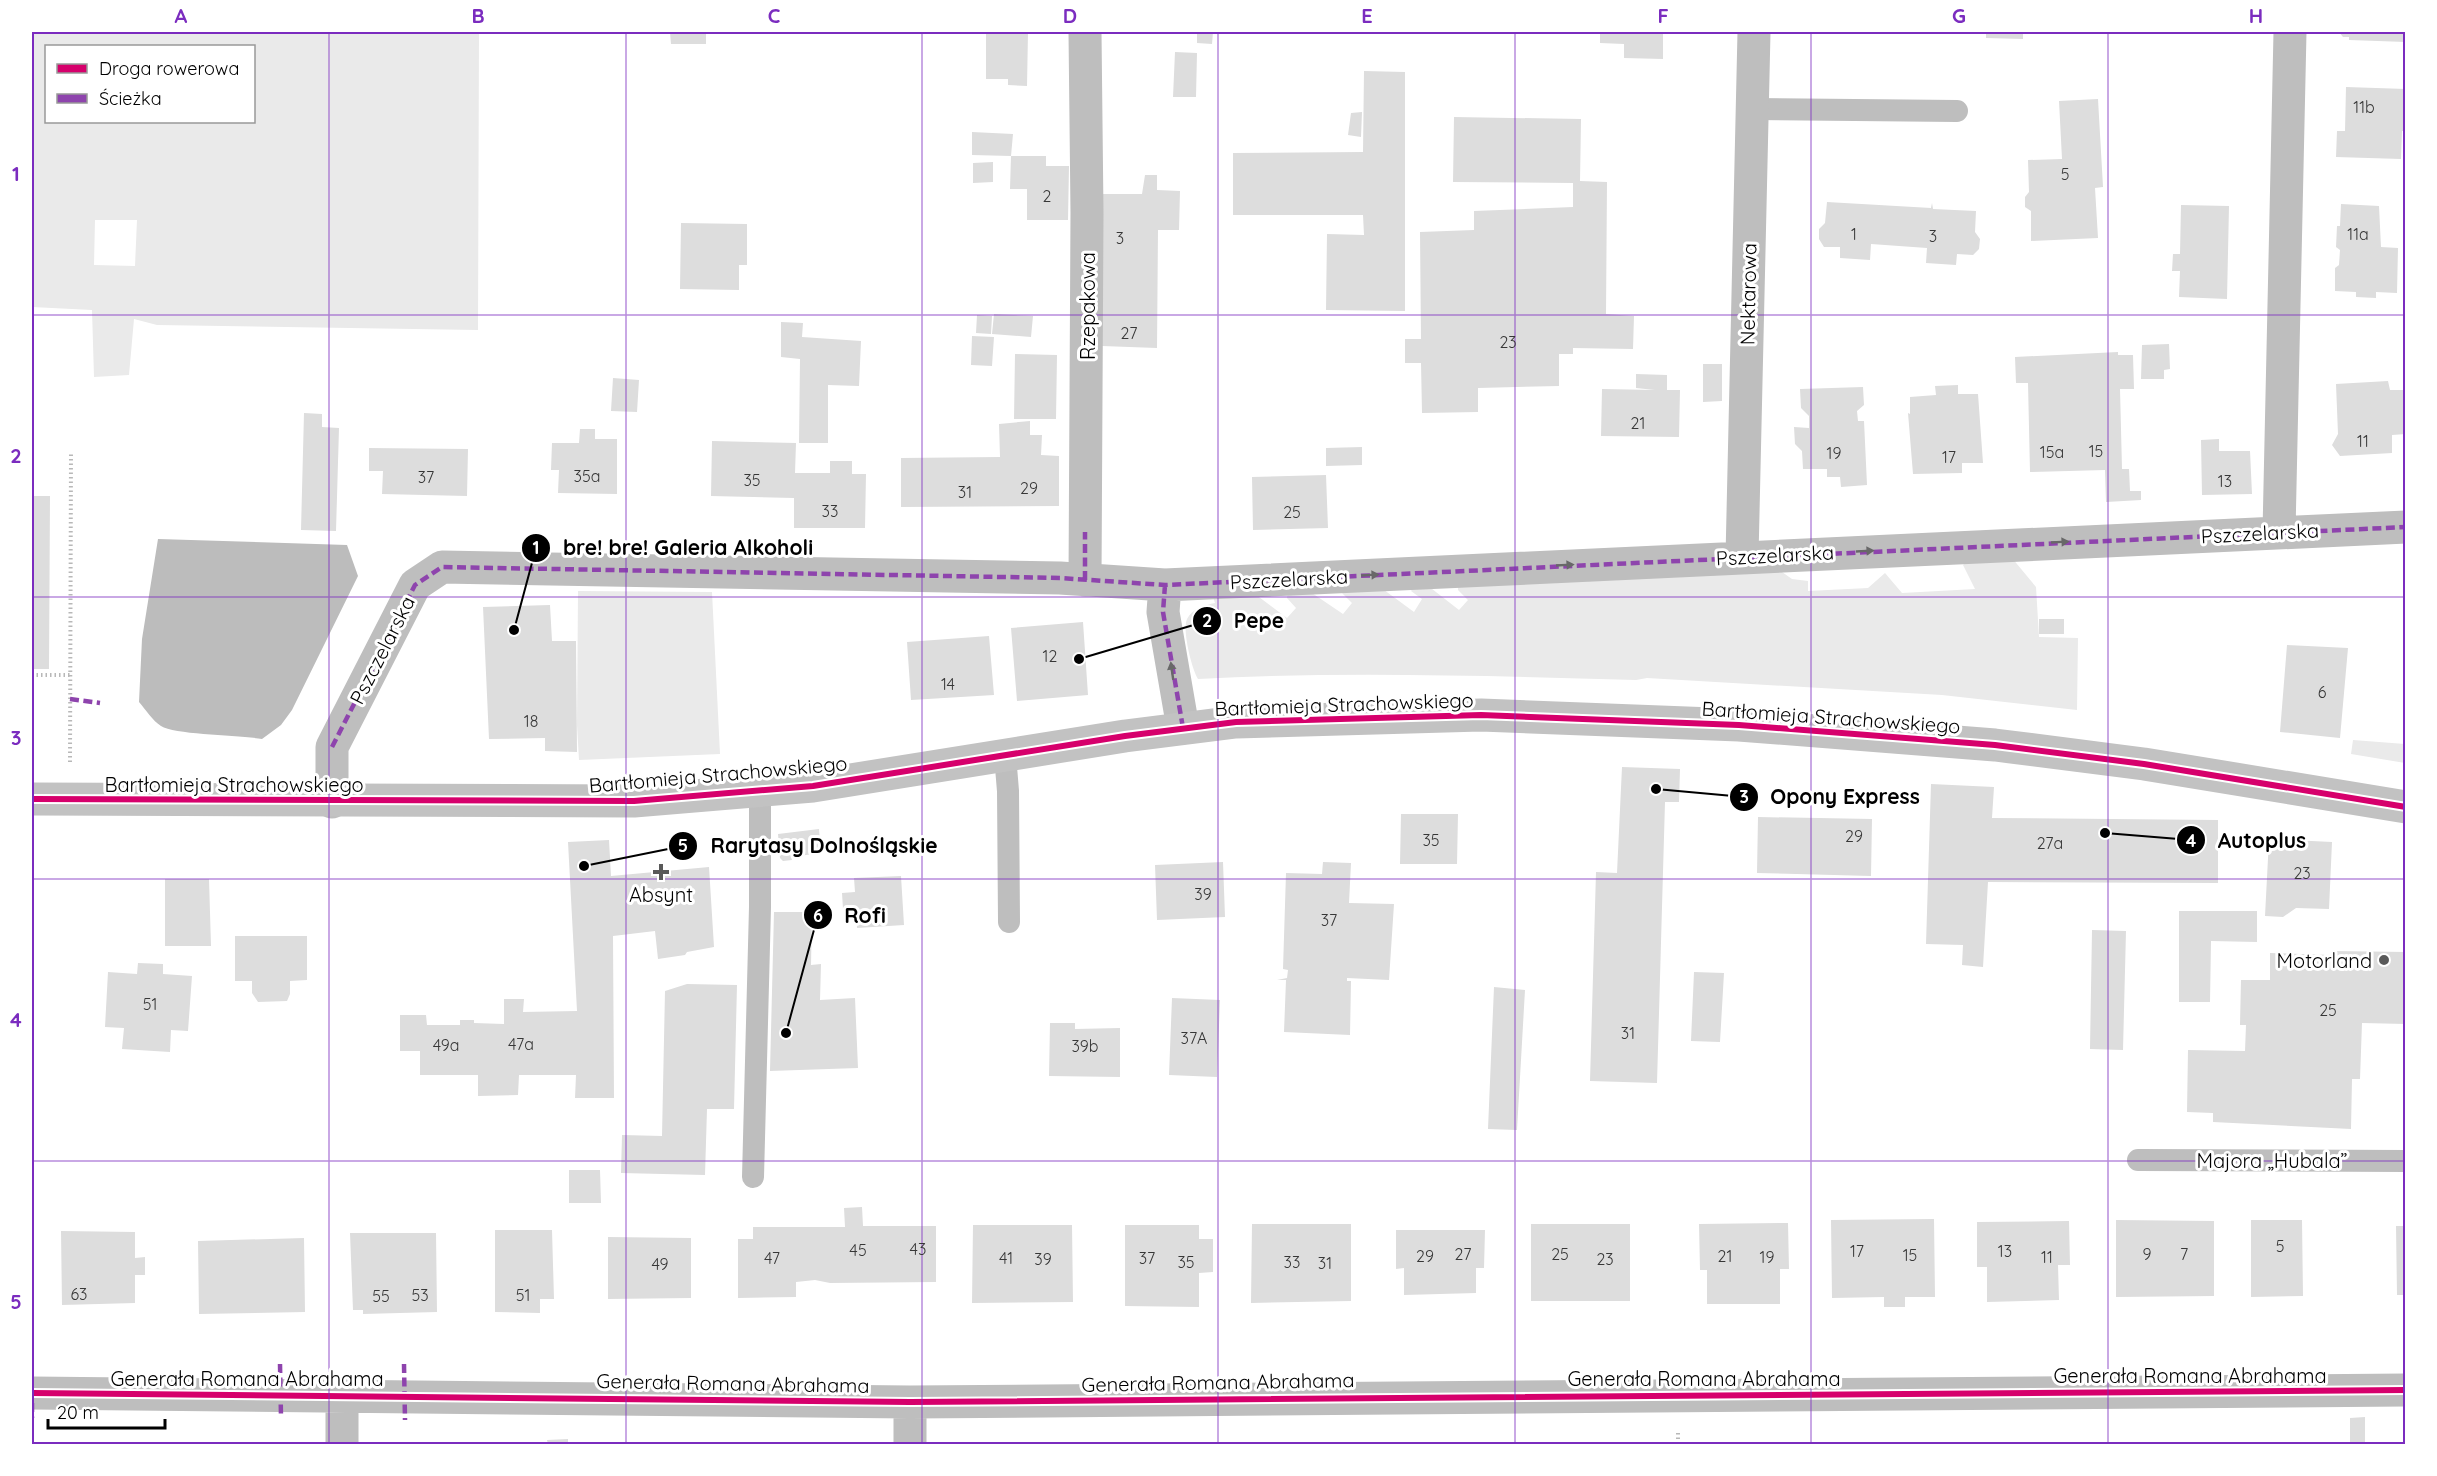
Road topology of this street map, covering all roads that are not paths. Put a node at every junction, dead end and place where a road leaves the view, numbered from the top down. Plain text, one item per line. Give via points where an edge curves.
1 (1085, 32) edge
2 (1754, 32) edge
3 (2290, 32) edge
4 (1752, 109) junction
5 (1957, 111) dead end
6 (2406, 527) edge
7 (2279, 532) junction
8 (1742, 557) junction
9 (1085, 580) junction
10 (1165, 585) junction
11 (1183, 728) junction
12 (1005, 755) junction
13 (760, 791) junction
14 (32, 799) edge
15 (332, 802) junction
16 (2406, 807) edge
17 (1009, 922) dead end
18 (2138, 1160) dead end
19 (2406, 1161) edge
20 (753, 1177) dead end
21 (2406, 1390) edge
22 (32, 1393) edge
23 (342, 1395) junction
24 (910, 1402) junction
25 (342, 1444) edge
26 (910, 1444) edge

1 - 9 street, Rzepakowa
2 - 4 street, Nektarowa
3 - 7 street
4 - 5 lane
4 - 8 street, Nektarowa
6 - 7 street, Pszczelarska
8 -> 7 street, Pszczelarska
10 -> 8 street, Pszczelarska
9 - 10 street, Pszczelarska
9 - 15 street, Pszczelarska via 651,568 442,567 415,585 332,747
11 -> 10 street via 1163,612
11 - 12 street, Bartłomieja Strachowskiego
11 - 16 street, Bartłomieja Strachowskiego via 1236,722 1481,715 1739,725 1995,745
12 - 13 street, Bartłomieja Strachowskiego
12 - 17 lane
13 - 15 street, Bartłomieja Strachowskiego via 634,801
13 - 20 lane
14 - 15 street, Bartłomieja Strachowskiego
18 - 19 lane, Majora „Hubala”
21 - 24 street, Generała Romana Abrahama
22 - 23 street, Generała Romana Abrahama
23 - 24 street, Generała Romana Abrahama
23 - 25 street
24 - 26 street

